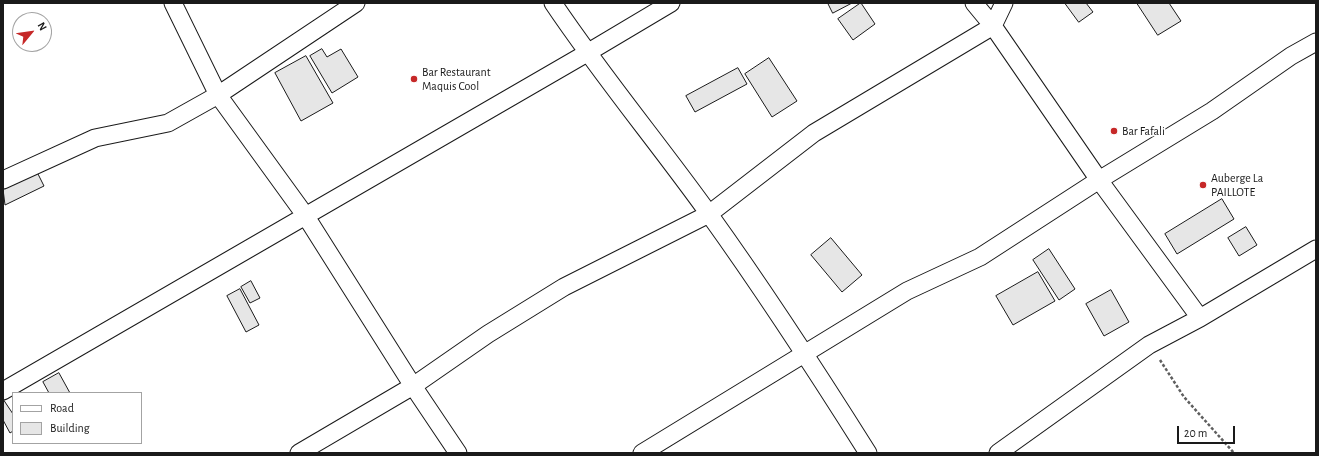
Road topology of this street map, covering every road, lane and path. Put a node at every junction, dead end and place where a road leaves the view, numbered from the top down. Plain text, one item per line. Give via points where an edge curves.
1 (173, 3) edge
2 (356, 3) edge
3 (553, 3) edge
4 (671, 3) edge
5 (974, 3) edge
6 (1004, 3) edge
7 (993, 26) junction
8 (1316, 42) edge
9 (587, 53) junction
10 (218, 96) junction
11 (3, 180) edge
12 (1099, 180) junction
13 (709, 214) junction
14 (305, 215) junction
15 (1316, 249) edge
16 (1200, 318) junction
17 (1149, 345) junction
18 (806, 354) junction
19 (413, 386) junction
20 (3, 391) edge
21 (298, 453) edge
22 (458, 453) edge
23 (642, 453) edge
24 (868, 453) edge
25 (998, 453) edge
26 (1234, 453) edge

1 - 10 street
2 - 10 street
3 - 9 street
4 - 9 street
5 - 7 street
6 - 7 street
7 - 12 street
7 - 13 street via 814,133
8 - 12 street via 1291,56 1212,111
9 - 13 street
9 - 14 street
10 - 11 street via 168,123 96,138
10 - 14 street
12 - 16 street
12 - 18 street via 980,257 907,291
13 - 18 street
13 - 19 street via 564,287 488,334
14 - 19 street
14 - 20 street
15 - 16 street
16 - 17 street
17 - 25 street
17 - 26 path via 1184,397
18 - 23 street
18 - 24 street
19 - 21 street
19 - 22 street

